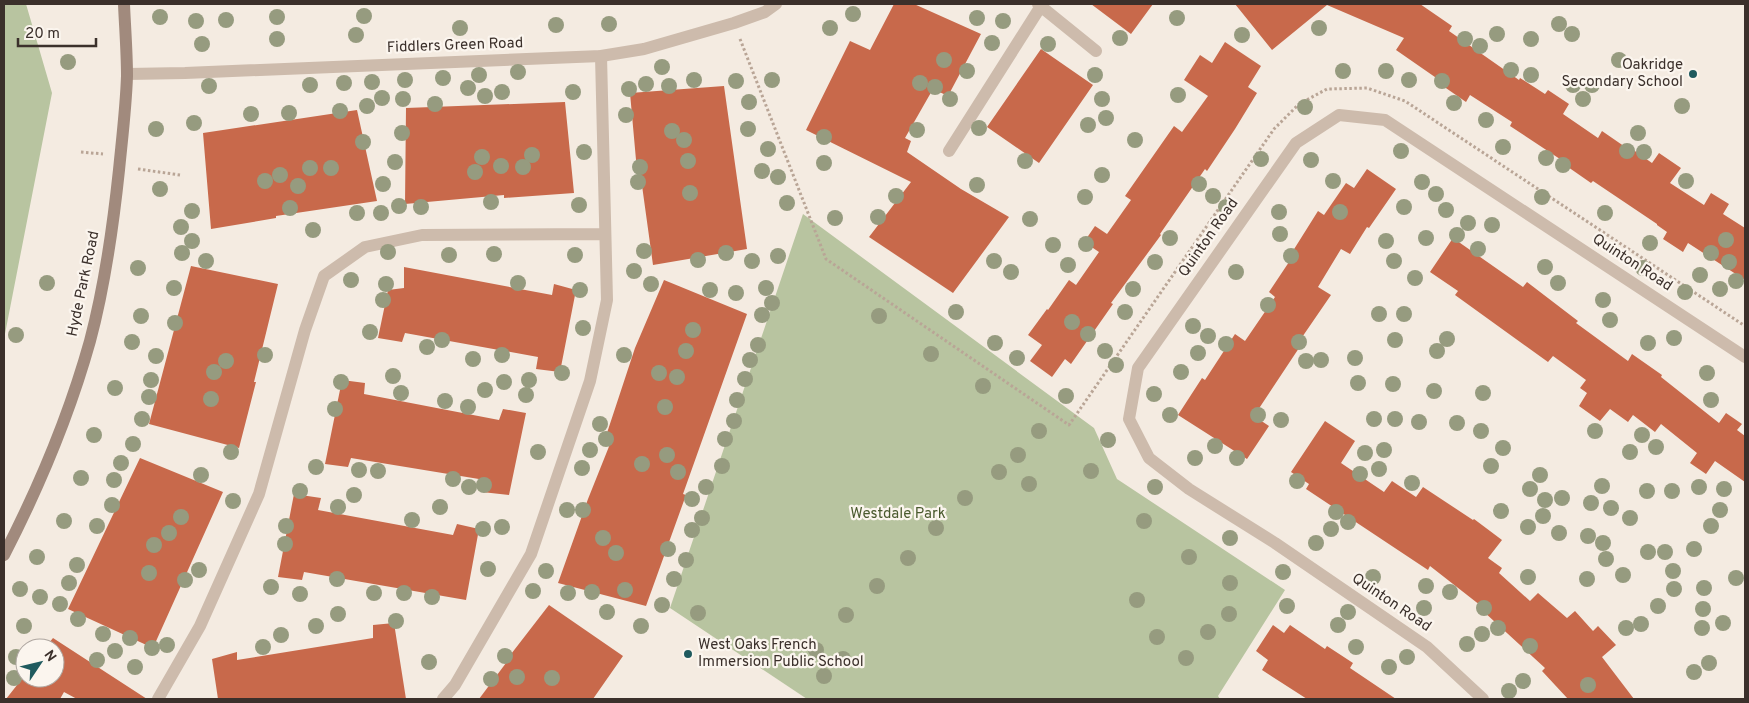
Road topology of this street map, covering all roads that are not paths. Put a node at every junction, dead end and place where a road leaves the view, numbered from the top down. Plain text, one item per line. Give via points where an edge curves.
1 (124, 4) edge
2 (776, 4) edge
3 (1040, 5) edge
4 (1096, 52) dead end
5 (601, 56) junction
6 (127, 74) junction
7 (949, 151) dead end
8 (605, 234) junction
9 (1745, 357) edge
10 (4, 555) edge
11 (158, 699) edge
12 (443, 699) edge
13 (1483, 699) edge

1 - 6 main road, Hyde Park Road
2 - 5 street, Fiddlers Green Road via 766,12 734,23 644,49
3 - 4 street
3 - 7 street
5 - 6 street, Fiddlers Green Road
5 - 8 street
6 - 10 main road, Hyde Park Road via 114,220 90,341 52,451
8 - 11 street via 422,235 365,247 324,276 305,330 259,494 200,626
8 - 12 street via 607,300 590,381 531,554 455,685
9 - 13 street, Quinton Road via 1385,120 1339,115 1296,143 1138,368 1129,419 1149,458 1189,490 1275,542 1427,647

